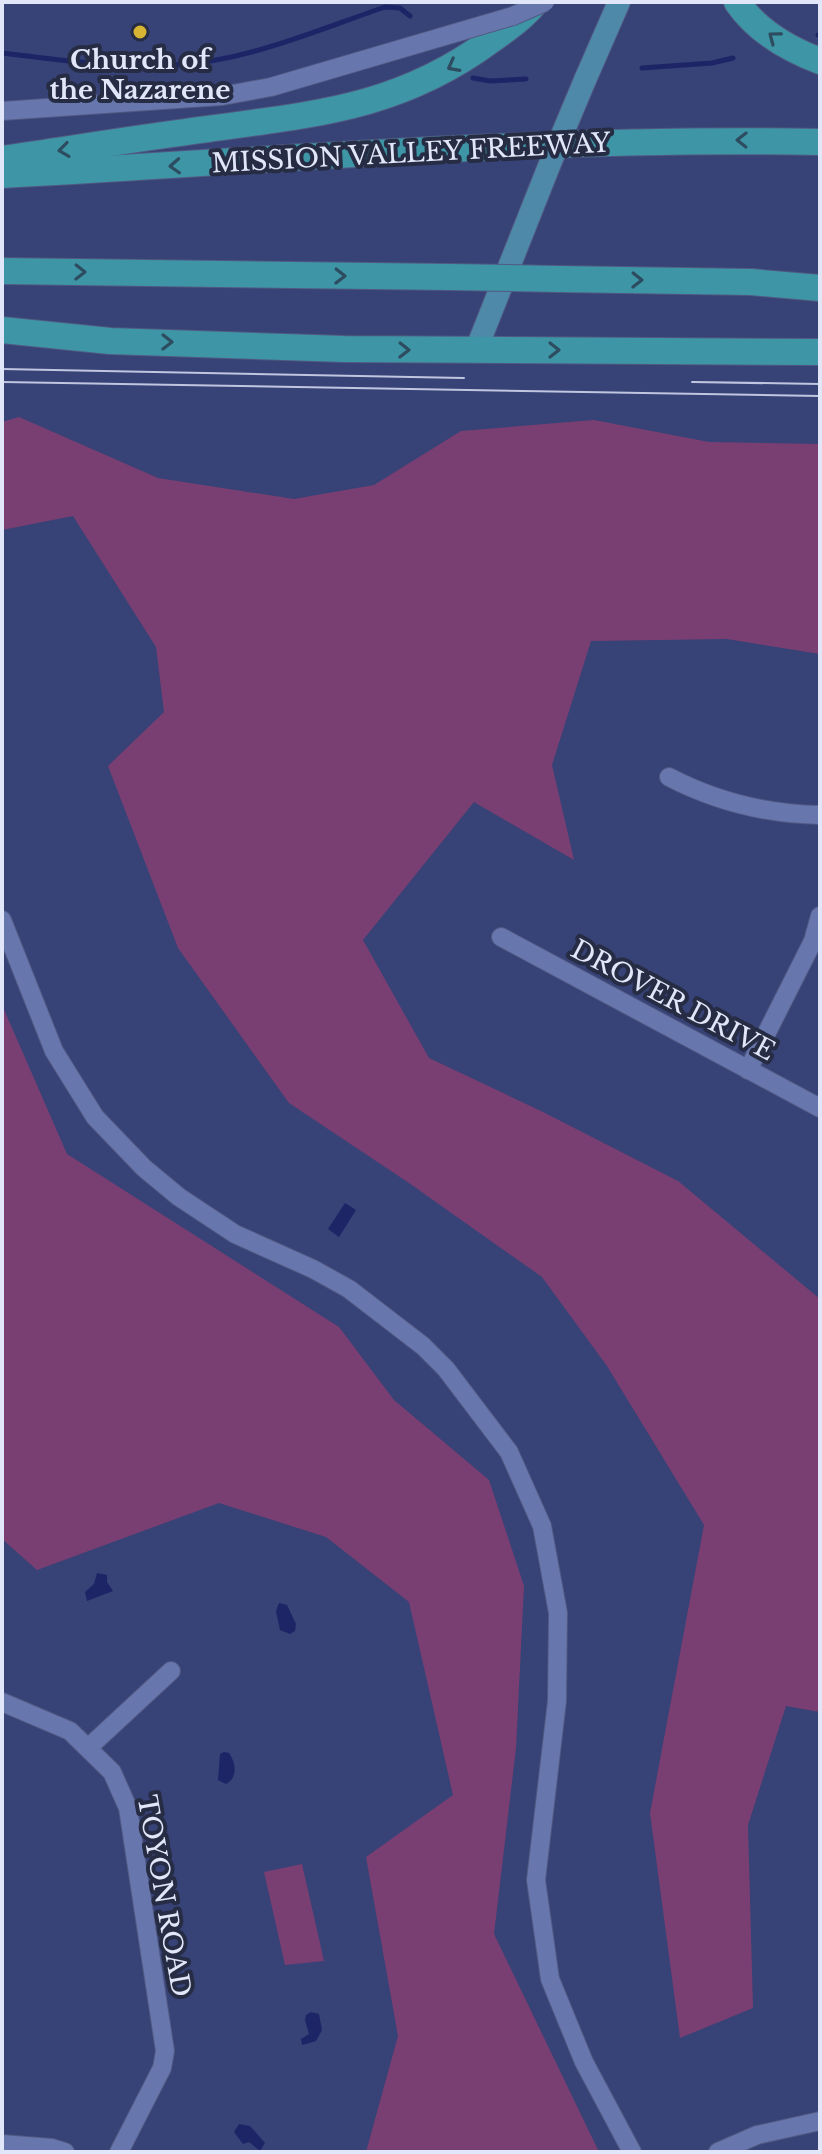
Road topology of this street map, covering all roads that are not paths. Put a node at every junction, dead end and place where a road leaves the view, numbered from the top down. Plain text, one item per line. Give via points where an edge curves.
1 (536, 2) edge
2 (545, 2) edge
3 (619, 2) edge
4 (737, 2) edge
5 (820, 61) edge
6 (2, 111) edge
7 (820, 142) edge
8 (2, 159) edge
9 (2, 175) edge
10 (2, 271) edge
11 (820, 288) edge
12 (2, 330) edge
13 (476, 350) junction
14 (820, 352) edge
15 (669, 777) dead end
16 (820, 815) edge
17 (820, 916) edge
18 (2, 920) edge
19 (501, 937) dead end
20 (748, 1070) junction
21 (820, 1108) edge
22 (171, 1671) dead end
23 (2, 1702) edge
24 (89, 1747) junction
25 (820, 2121) edge
26 (2, 2144) edge
27 (65, 2152) edge
28 (119, 2152) edge
29 (632, 2152) edge
30 (718, 2152) edge

1 -> 8 highway via 525,16 461,62 356,106
2 - 6 street, bridge via 271,87 222,96
3 - 13 main road, bridge
5 -> 4 highway via 771,36
7 -> 9 highway, MISSION VALLEY FREEWAY via 597,143
10 -> 11 highway, bridge via 751,282
12 -> 13 highway via 110,341
13 -> 14 highway
15 - 16 street via 739,806
17 - 20 street via 813,941
18 - 29 street via 54,1051 95,1117 179,1197 235,1234 349,1289 423,1346 509,1452 542,1526 558,1613 557,1701 536,1880 550,1979 584,2062
19 - 20 street, DROVER DRIVE
20 - 21 street, DROVER DRIVE
22 - 24 street
23 - 24 street, TOYON ROAD via 70,1731
24 - 28 street, TOYON ROAD via 112,1772 128,1808 165,2051 162,2068
25 - 30 street via 757,2135
26 - 27 street

